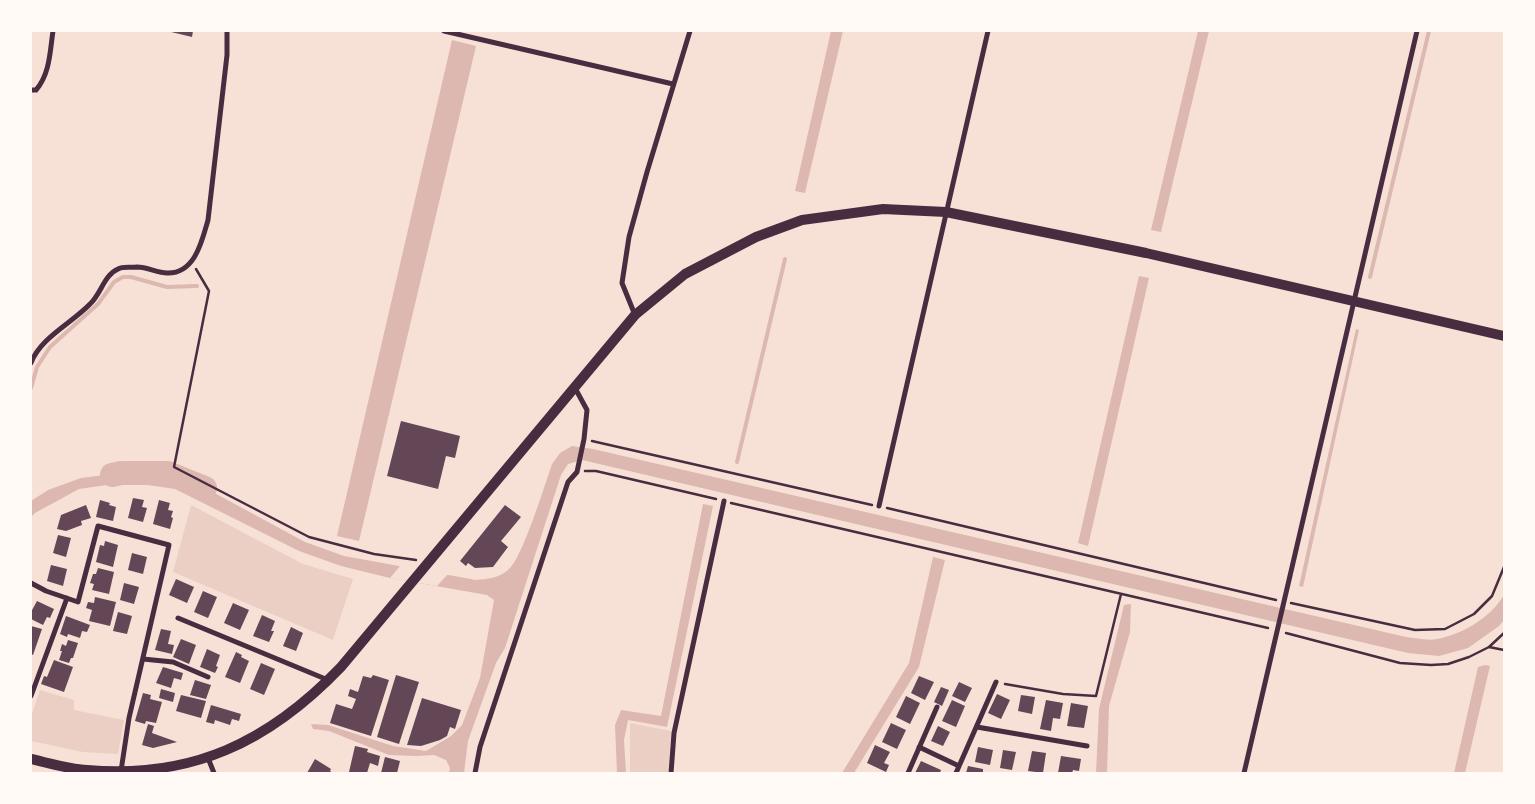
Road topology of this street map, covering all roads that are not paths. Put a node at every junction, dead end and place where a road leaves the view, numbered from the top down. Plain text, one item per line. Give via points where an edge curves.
1 (53, 31) edge
2 (227, 31) edge
3 (444, 31) edge
4 (690, 31) edge
5 (988, 31) edge
6 (1417, 31) edge
7 (673, 84) junction
8 (31, 90) edge
9 (946, 212) junction
10 (1355, 302) junction
11 (635, 315) junction
12 (1504, 336) edge
13 (31, 363) edge
14 (575, 387) junction
15 (724, 501) road end
16 (879, 506) road end
17 (31, 583) edge
18 (67, 598) junction
19 (178, 618) dead end
20 (142, 659) junction
21 (208, 678) dead end
22 (328, 680) junction
23 (996, 682) road end
24 (31, 696) edge
25 (936, 707) dead end
26 (977, 727) junction
27 (1087, 746) dead end
28 (919, 747) junction
29 (208, 758) junction
30 (31, 759) edge
31 (959, 766) junction
32 (121, 771) junction
33 (214, 773) edge
34 (475, 773) edge
35 (671, 773) edge
36 (908, 773) edge
37 (956, 773) edge
38 (1244, 773) edge

1 - 8 street via 42,82 36,90
2 - 13 street via 208,220 201,246 192,262 180,271 168,273 142,267 120,268 110,274 93,301 46,341
3 - 7 street
4 - 7 street
5 - 9 street
6 - 10 street
7 - 11 street via 629,236 622,283
9 - 10 main road via 1146,253
9 - 11 main road via 883,209 802,220 756,237 685,274
9 - 16 street
10 - 12 main road
10 - 38 street
11 - 14 main road
14 - 22 main road
14 - 34 street via 588,410 576,472 568,482 480,747
15 - 35 street via 674,734
17 - 18 street
18 - 20 street via 78,602 98,526 169,545
18 - 24 street
19 - 22 street
20 - 21 street via 172,662
20 - 32 street via 128,718
22 - 29 main road via 275,724 244,743
23 - 26 street
25 - 28 street
26 - 27 street
26 - 31 street
28 - 31 street
28 - 36 street
29 - 32 main road via 181,765
29 - 33 street
30 - 32 main road via 85,770
31 - 37 street

